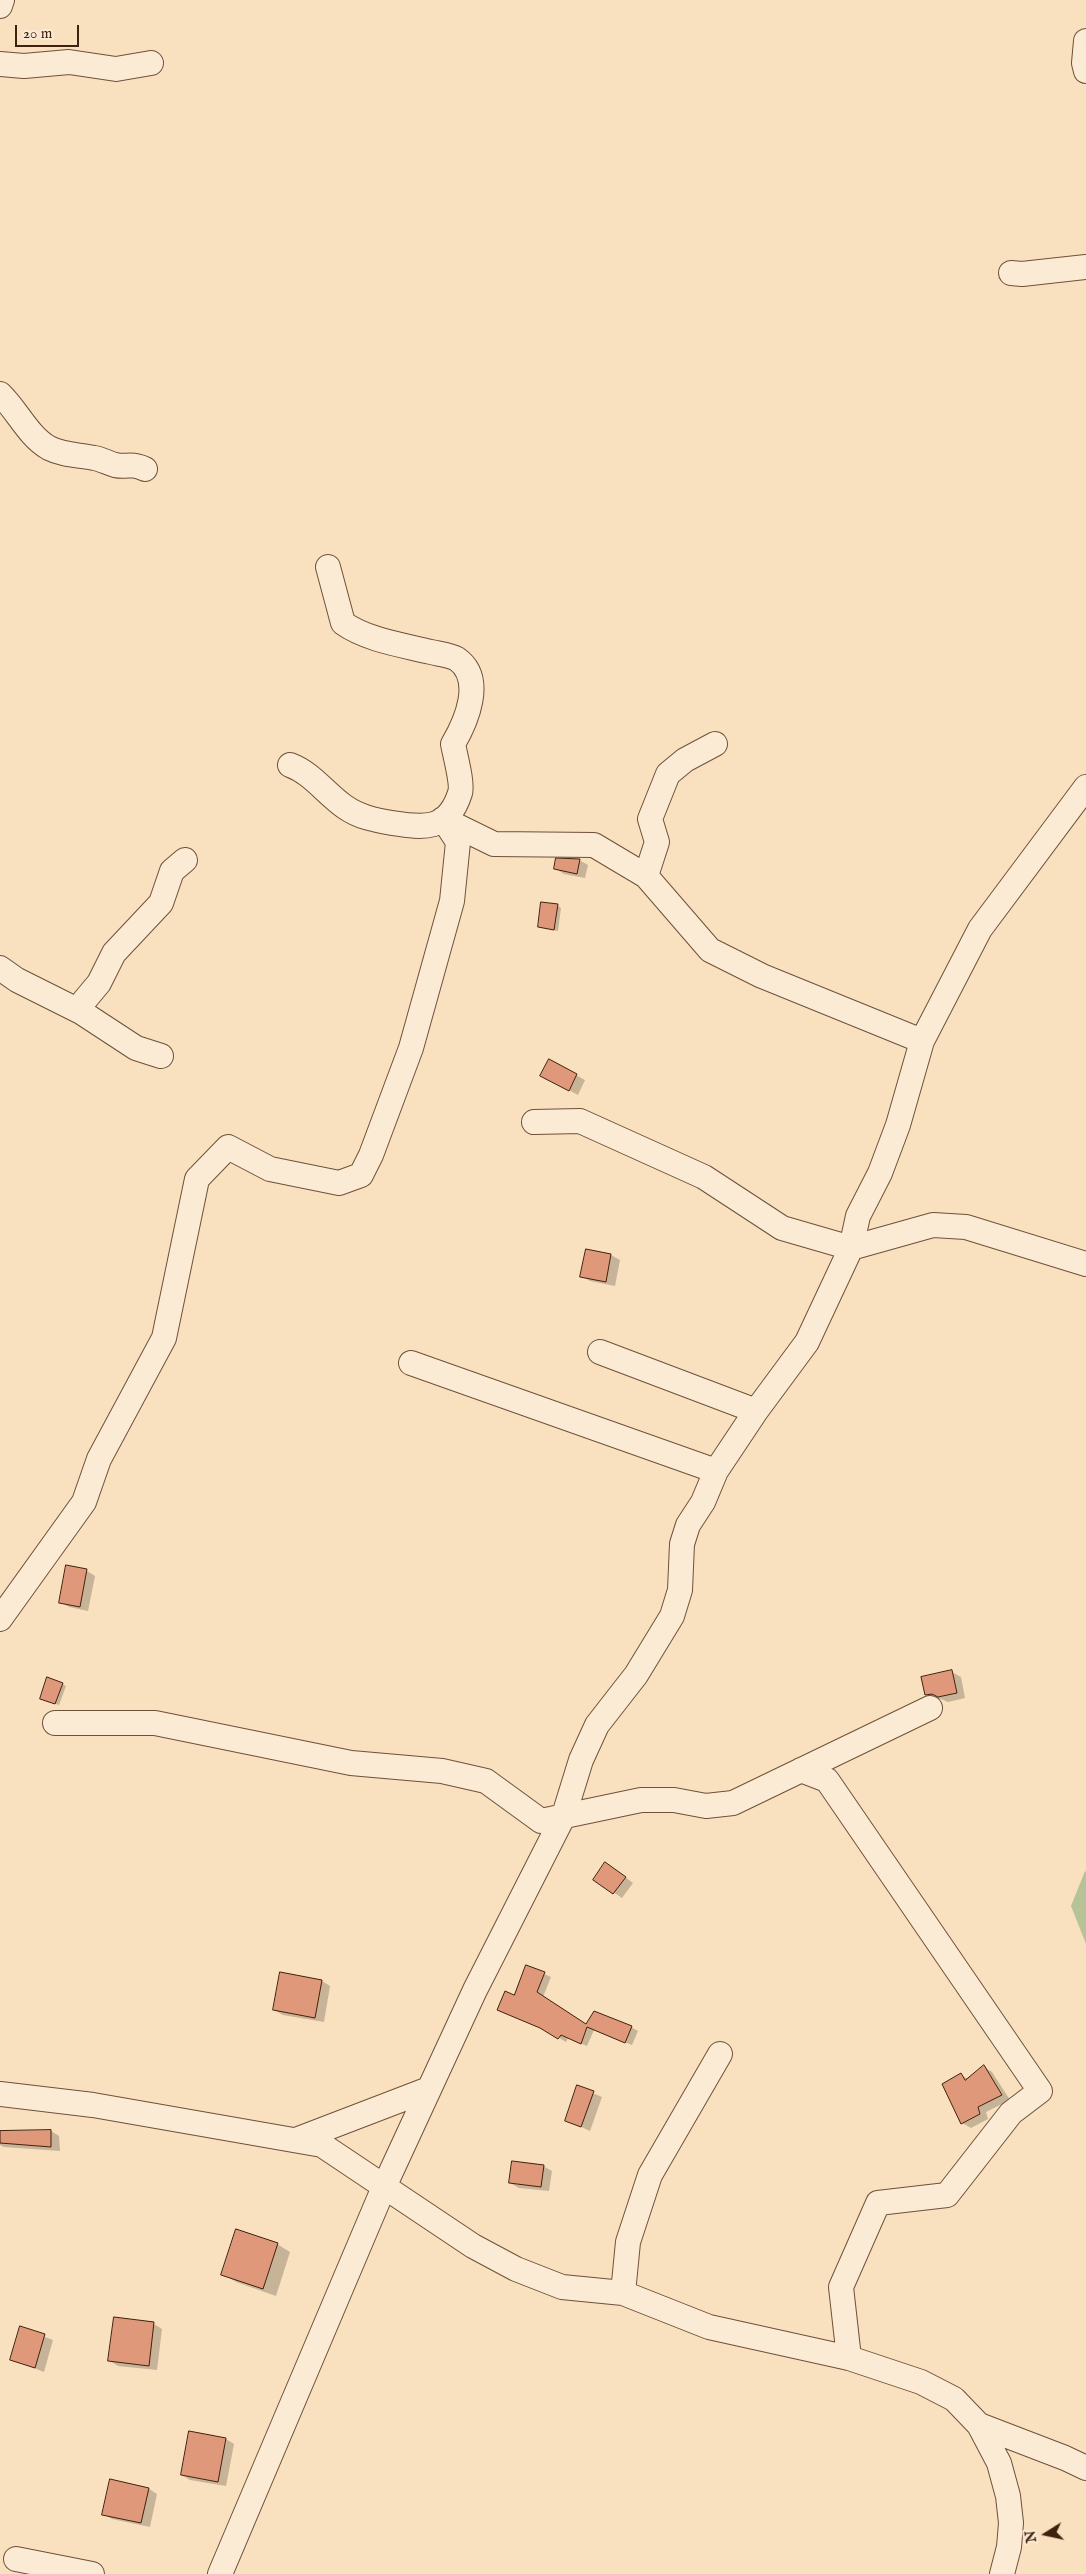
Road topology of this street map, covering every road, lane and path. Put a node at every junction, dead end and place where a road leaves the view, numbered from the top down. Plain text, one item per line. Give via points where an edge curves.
1 (2, 0) edge
2 (0, 6) edge
3 (1086, 41) edge
4 (151, 62) dead end
5 (0, 64) edge
6 (1086, 71) edge
7 (1086, 267) edge
8 (1011, 273) dead end
9 (0, 394) edge
10 (145, 469) dead end
11 (328, 567) dead end
12 (715, 744) dead end
13 (290, 765) dead end
14 (1086, 787) edge
15 (443, 819) junction
16 (185, 860) dead end
17 (646, 876) junction
18 (0, 968) edge
19 (81, 1012) junction
20 (922, 1041) junction
21 (161, 1056) dead end
22 (534, 1122) dead end
23 (851, 1248) junction
24 (1086, 1264) edge
25 (600, 1352) dead end
26 (411, 1363) dead end
27 (756, 1410) junction
28 (716, 1471) junction
29 (0, 1619) edge
30 (930, 1708) dead end
31 (55, 1723) dead end
32 (801, 1770) junction
33 (564, 1815) junction
34 (720, 2054) dead end
35 (429, 2089) junction
36 (0, 2094) edge
37 (296, 2140) junction
38 (384, 2187) junction
39 (623, 2293) junction
40 (849, 2358) junction
41 (979, 2425) junction
42 (1086, 2468) edge
43 (16, 2559) dead end
44 (92, 2574) edge
45 (220, 2574) edge
46 (1002, 2574) edge

1 - 2 street
3 - 6 street
4 - 5 street via 116,69 69,62 24,66
7 - 8 street
9 - 10 street via 30,432 48,447 71,456 95,458 118,466 134,464
11 - 15 street via 343,623 352,630 457,659 465,669 472,703 453,744 461,791 451,812
12 - 17 street via 685,760 668,774 650,819 656,842
13 - 15 street via 301,769 344,807 364,818 421,828
14 - 20 street via 980,929
15 - 17 street via 494,844 594,845
15 - 29 street via 458,842 452,901 411,1048 361,1175 339,1183 270,1168 228,1147 197,1179 164,1338 99,1459 84,1502
16 - 19 street via 172,871 161,903 114,953 99,984 84,1001
17 - 20 street via 710,950 762,976
18 - 19 street
19 - 21 street via 136,1048
20 - 23 street via 898,1125 880,1173 858,1216
22 - 23 street via 580,1122 704,1177 782,1228
23 - 24 street via 941,1225 966,1227
23 - 27 street via 807,1342
25 - 27 street
26 - 28 street
27 - 28 street
28 - 33 street via 703,1502 688,1525 682,1544 680,1590 672,1616 636,1675 597,1725 581,1760
30 - 32 street
31 - 33 street via 155,1723 351,1763 442,1771 486,1781 541,1821
32 - 33 street via 734,1803 706,1806 674,1800 641,1800
32 - 40 street via 826,1780 1040,2091 1012,2113 947,2195 878,2203 841,2287
33 - 35 street
34 - 39 street via 650,2175 628,2242
35 - 37 street
35 - 38 street
36 - 37 street via 93,2105
37 - 38 street via 322,2145
38 - 39 street via 473,2246 516,2269 562,2287
38 - 45 street
39 - 40 street via 708,2328
40 - 41 street via 921,2382 954,2399
41 - 42 street
41 - 46 street via 999,2463 1008,2496 1011,2523
43 - 44 street

